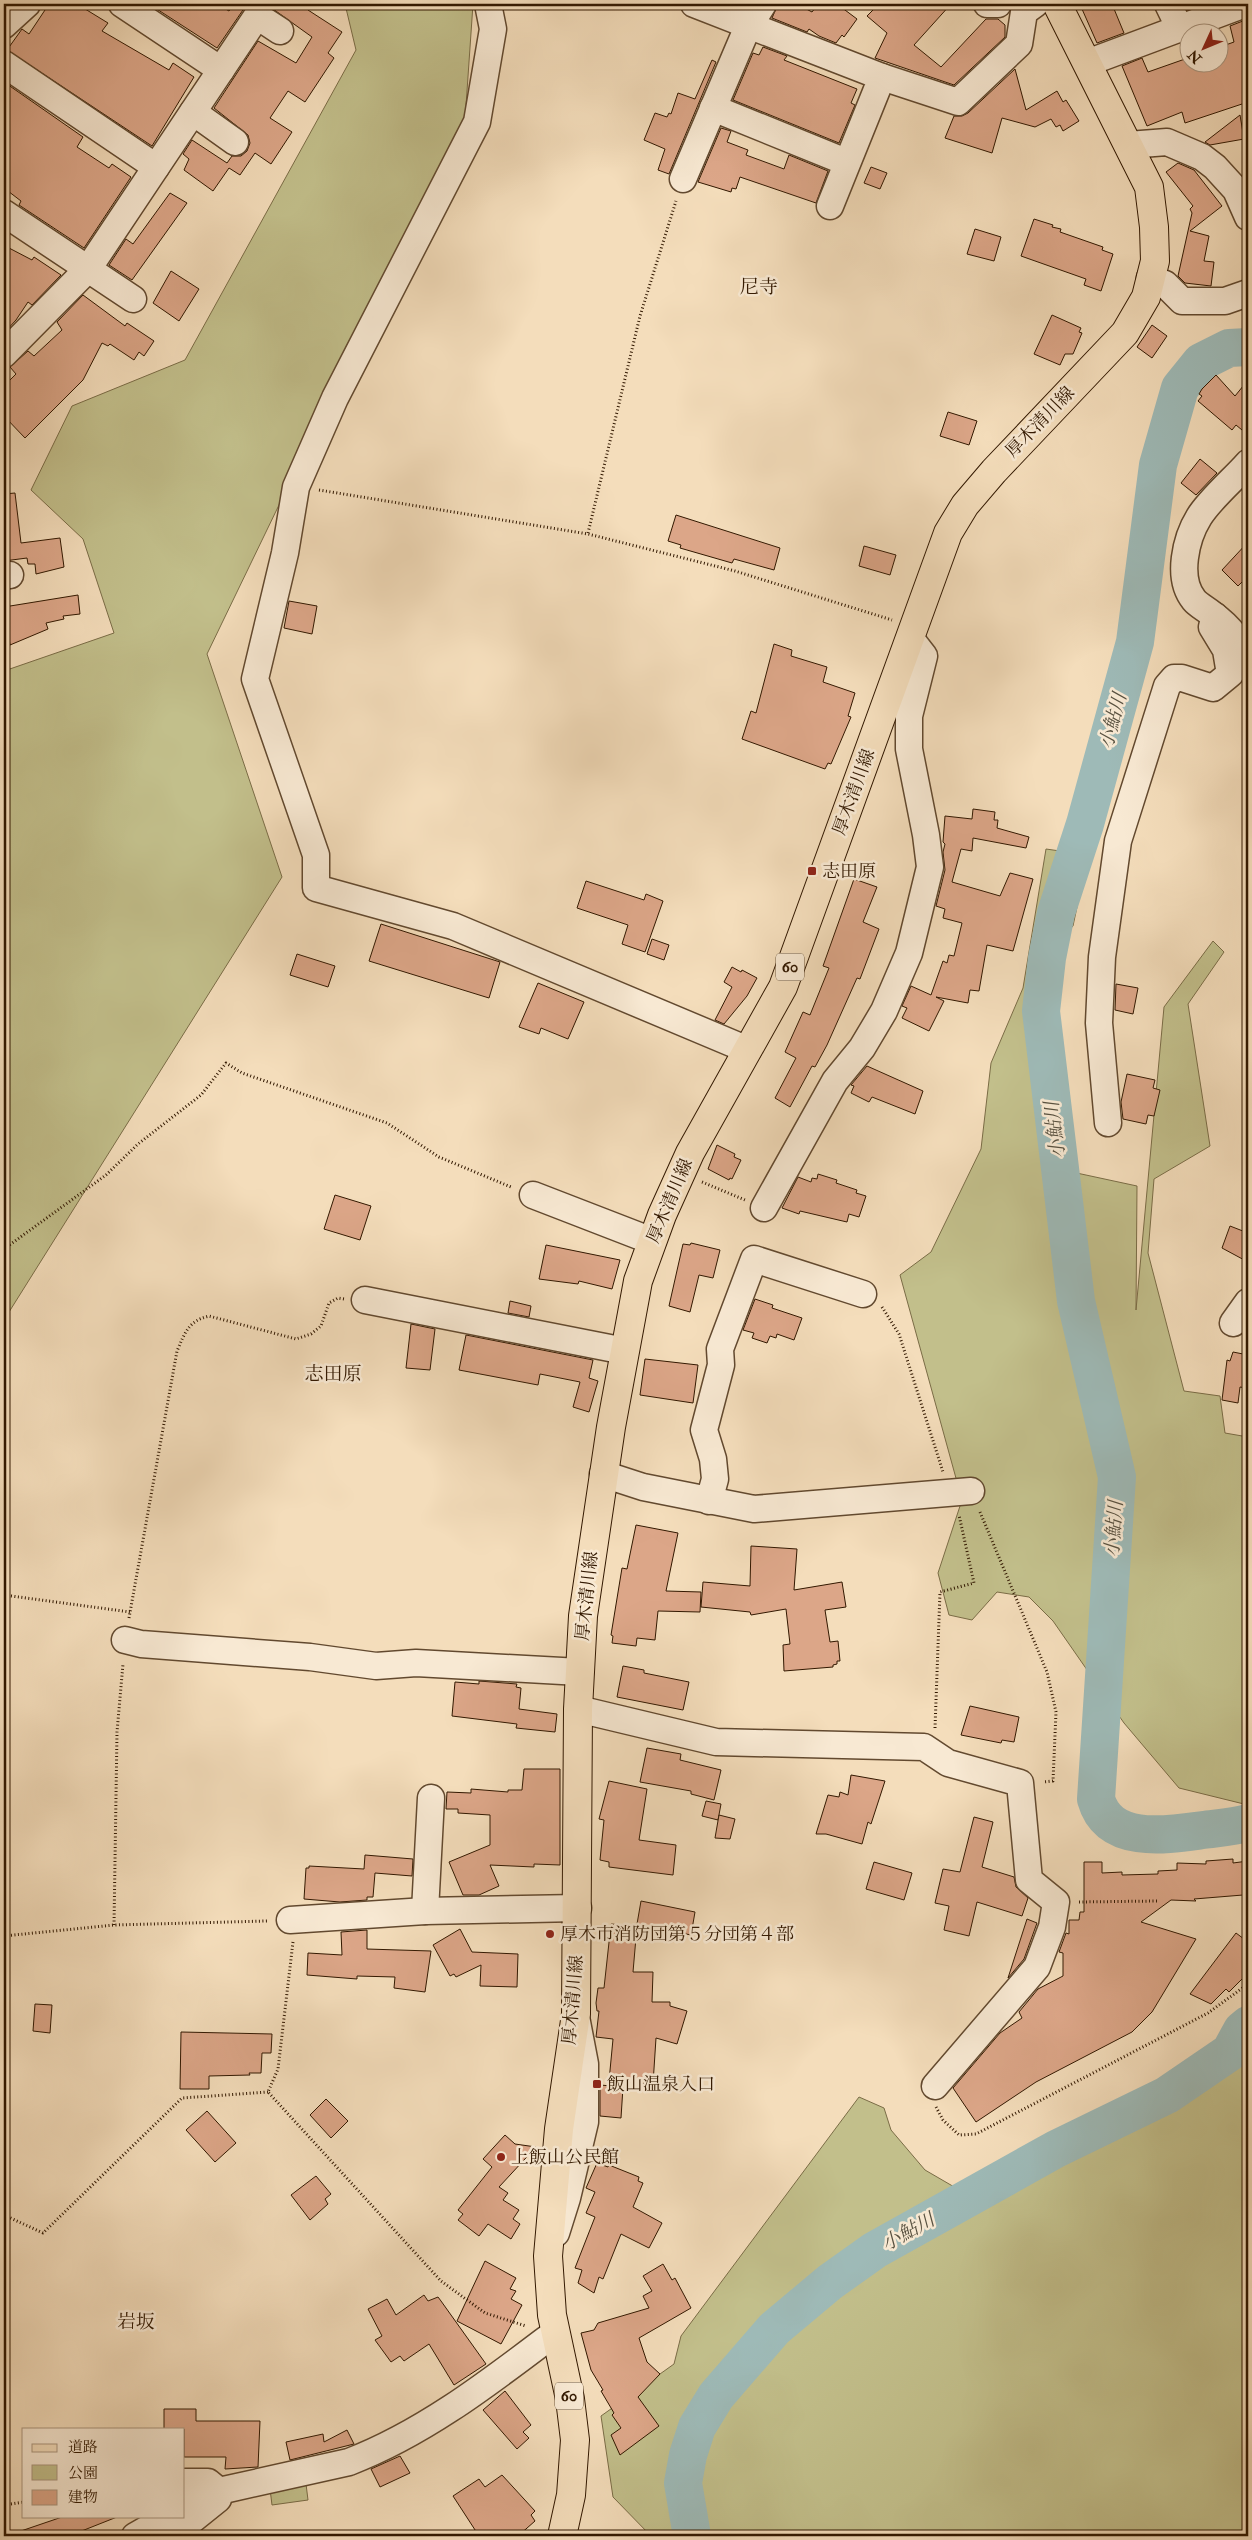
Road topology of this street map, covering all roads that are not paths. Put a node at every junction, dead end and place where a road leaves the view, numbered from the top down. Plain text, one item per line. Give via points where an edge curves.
1 (27, 4) edge
2 (122, 4) edge
3 (488, 4) edge
4 (694, 4) edge
5 (988, 4) edge
6 (998, 4) edge
7 (1035, 4) edge
8 (1057, 4) edge
9 (1168, 4) edge
10 (1245, 4) edge
11 (757, 15) edge
12 (1198, 22) edge
13 (4, 25) edge
14 (1180, 29) joint
15 (280, 31) dead end
16 (1087, 63) junction
17 (4, 64) edge
18 (221, 70) junction
19 (882, 78) junction
20 (712, 108) junction
21 (193, 112) junction
22 (235, 142) dead end
23 (1128, 145) junction
24 (846, 162) junction
25 (156, 167) junction
26 (683, 179) road end
27 (1239, 179) edge
28 (830, 206) dead end
29 (4, 213) edge
30 (1248, 217) edge
31 (88, 269) junction
32 (1150, 278) junction
33 (1248, 294) edge
34 (133, 299) dead end
35 (4, 354) edge
36 (1248, 463) edge
37 (1215, 616) junction
38 (912, 632) junction
39 (1248, 661) edge
40 (748, 1050) junction
41 (1108, 1123) dead end
42 (533, 1195) road end
43 (764, 1208) road end
44 (652, 1241) junction
45 (863, 1294) dead end
46 (365, 1300) road end
47 (1248, 1302) edge
48 (1233, 1323) dead end
49 (625, 1351) junction
50 (603, 1474) junction
51 (971, 1491) road end
52 (709, 1501) junction
53 (125, 1640) road end
54 (580, 1672) junction
55 (578, 1709) junction
56 (431, 1798) dead end
57 (578, 1908) junction
58 (425, 1911) junction
59 (293, 1920) road end
60 (935, 2086) road end
61 (552, 2336) junction
62 (185, 2482) edge
63 (218, 2491) junction
64 (185, 2508) edge
65 (166, 2518) edge
66 (135, 2536) edge
67 (172, 2536) edge
68 (562, 2536) edge

1 - 13 street
2 - 18 street
3 - 40 street via 493,29 477,122 335,398 296,487 285,553 255,679 316,855 316,888 452,926
4 - 11 street
5 - 6 street
7 - 19 street via 1024,12 1019,44 958,102
8 - 16 main road, 厚木清川線 / 60
9 - 14 street
10 - 12 street
11 - 19 street
11 - 20 street via 746,31
14 - 16 street
15 - 18 street via 257,16
16 - 23 main road, 厚木清川線 / 60
17 - 25 street
18 - 21 street
19 - 24 street
20 - 24 street
20 - 26 street
21 - 22 street
21 - 25 street
23 - 27 street via 1167,142 1202,157
23 - 32 main road, 厚木清川線 / 60 via 1149,187 1155,261
24 - 28 street
25 - 31 street
27 - 30 street via 1236,190
29 - 31 street
31 - 34 street
31 - 35 street
32 - 33 street via 1165,284 1171,307 1182,301 1225,301
32 - 38 main road, 厚木清川線 / 60 via 1146,297 1125,333 965,504 948,533
36 - 37 street via 1200,516 1191,533 1185,560 1185,582 1194,600
37 - 39 street via 1236,635
37 - 41 street via 1212,627 1226,650 1230,674 1213,688 1182,678 1174,678 1167,686 1118,841 1102,957 1100,1013
38 - 40 main road, 厚木清川線 / 60 via 783,987
38 - 43 street via 924,656 909,716 909,749 930,867 909,953 884,1011 862,1048 835,1081
40 - 44 main road, 厚木清川線 / 60 via 681,1174
42 - 44 street
44 - 49 main road, 厚木清川線 / 60 via 638,1280
45 - 52 street via 754,1259 720,1349 721,1365 704,1430 715,1479
46 - 49 street
47 - 48 street
49 - 50 main road, 厚木清川線 / 60
50 - 52 street via 642,1487
50 - 54 main road, 厚木清川線 / 60 via 583,1616
51 - 52 street via 754,1510
53 - 54 street via 376,1666 416,1663
54 - 55 main road, 厚木清川線 / 60
55 - 57 main road, 厚木清川線 / 60
55 - 60 street via 716,1742 924,1746 948,1763 1020,1783 1030,1880 1056,1902 1052,1927 1037,1967
56 - 58 street
57 - 58 street
57 - 61 main road, 厚木清川線 / 60 via 576,2014 558,2129 548,2256
58 - 59 street
61 - 63 street via 434,2420 365,2456
61 - 68 main road, 厚木清川線 / 60 via 570,2399 575,2440 571,2495
62 - 63 street via 208,2482
63 - 64 street
63 - 67 street via 218,2499
65 - 66 street

